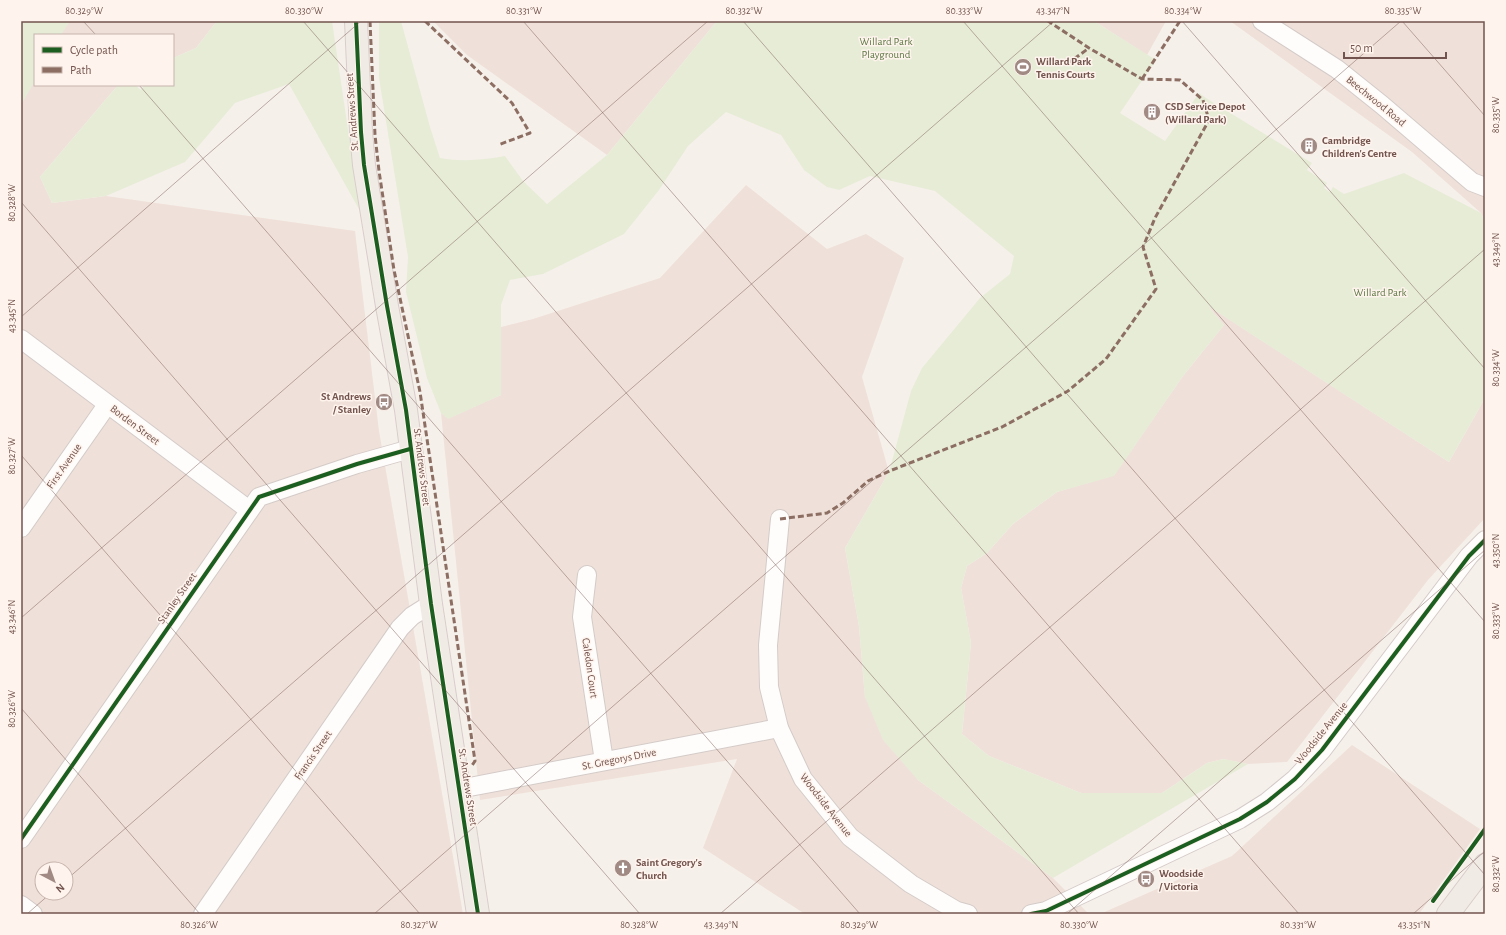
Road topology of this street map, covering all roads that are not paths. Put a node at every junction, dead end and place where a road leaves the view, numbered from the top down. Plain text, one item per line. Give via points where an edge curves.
1 (356, 21) edge
2 (1262, 21) edge
3 (1485, 187) edge
4 (21, 339) edge
5 (107, 405) junction
6 (410, 449) junction
7 (249, 510) junction
8 (780, 519) dead end
9 (21, 528) edge
10 (1485, 540) edge
11 (587, 575) dead end
12 (431, 604) junction
13 (779, 728) junction
14 (604, 762) junction
15 (460, 789) junction
16 (21, 839) edge
17 (1482, 876) edge
18 (21, 905) edge
19 (960, 913) edge
20 (33, 914) edge
21 (203, 914) edge
22 (478, 914) edge
23 (1031, 914) edge
24 (1448, 914) edge

1 - 6 main road, St. Andrews Street via 364,165 406,410
2 - 3 street, Beechwood Road via 1337,69 1472,182
4 - 5 street, Borden Street
5 - 7 street, Borden Street
5 - 9 street, First Avenue
6 - 7 street, Stanley Street via 269,493 259,497
6 - 12 main road, St. Andrews Street
7 - 16 street, Stanley Street
8 - 13 street, Woodside Avenue via 768,645 769,687
10 - 23 street, Woodside Avenue via 1469,556 1322,750 1295,779 1267,802 1240,819 1046,911
11 - 14 street, Caledon Court via 582,617
12 - 15 main road, St. Andrews Street
12 - 21 street, Francis Street via 412,616 400,628
13 - 14 street, St. Gregorys Drive
13 - 19 street, Woodside Avenue via 803,780 850,837 911,884
14 - 15 street, St. Gregorys Drive
15 - 22 main road, St. Andrews Street
17 - 24 main road
18 - 20 street

